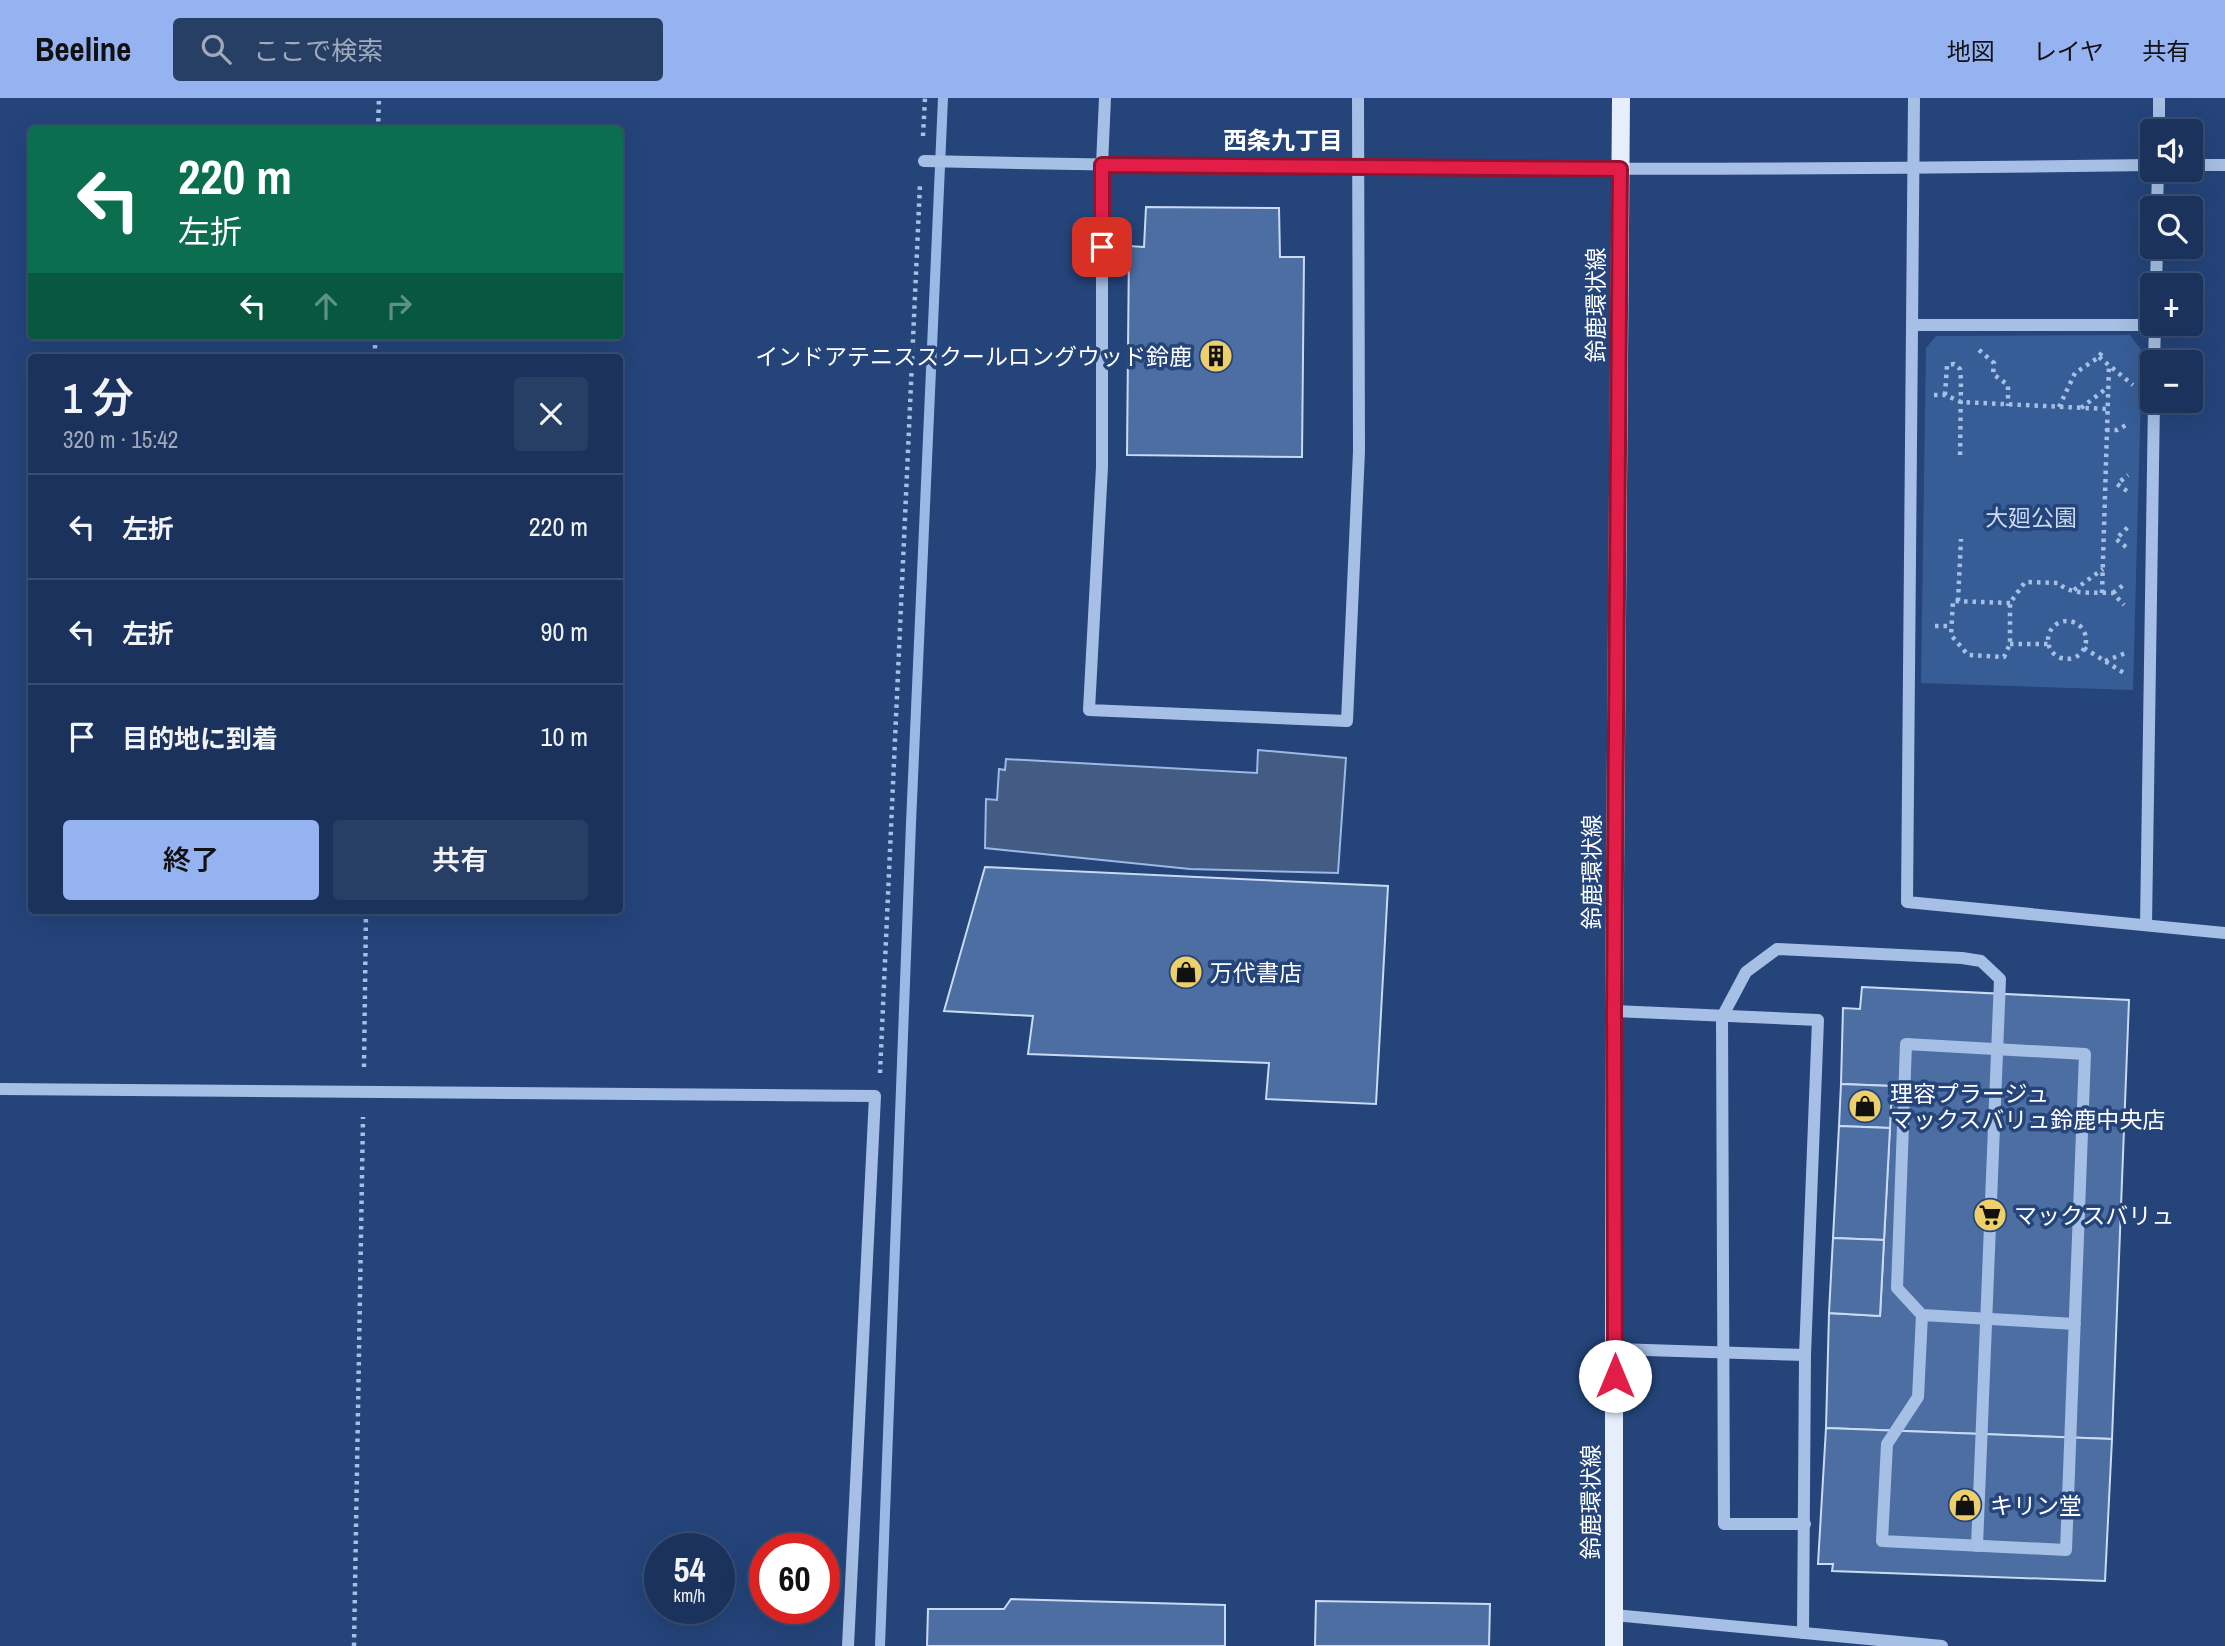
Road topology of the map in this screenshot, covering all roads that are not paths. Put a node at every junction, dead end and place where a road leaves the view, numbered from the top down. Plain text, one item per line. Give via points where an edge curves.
1 (1105, 98) edge
2 (1358, 98) edge
3 (1621, 98) edge
4 (1914, 98) edge
5 (2160, 98) edge
6 (2159, 119) edge
7 (923, 161) road end
8 (1102, 165) junction
9 (2140, 165) edge
10 (2203, 165) edge
11 (2225, 165) edge
12 (1358, 166) junction
13 (1620, 169) junction
14 (1914, 169) junction
15 (2140, 324) edge
16 (1912, 325) junction
17 (2154, 413) edge
18 (2146, 925) junction
19 (2225, 933) edge
20 (1614, 1011) junction
21 (1722, 1017) junction
22 (1996, 1050) junction
23 (0, 1088) edge
24 (1922, 1315) junction
25 (1986, 1319) junction
26 (2075, 1324) junction
27 (1615, 1349) junction
28 (1722, 1353) junction
29 (1805, 1355) junction
30 (1805, 1524) junction
31 (1977, 1546) junction
32 (1614, 1615) junction
33 (1803, 1633) junction
34 (848, 1646) edge
35 (1614, 1646) edge
36 (1942, 1646) edge

1 - 8 street
2 - 12 street
3 - 13 main road, 鈴鹿環状線
4 - 14 street
5 - 6 street
7 - 8 street
8 - 12 street
8 - 12 street via 1102,467 1089,710 1347,721 1359,451
9 - 14 street
10 - 11 street
12 - 13 street
13 - 14 street
13 - 20 main road, 鈴鹿環状線
14 - 16 street
15 - 16 street
16 - 18 street via 1907,902
17 - 18 street
18 - 19 street
20 - 21 street
20 - 27 main road, 鈴鹿環状線
21 - 22 street via 1745,972 1777,949 1962,958 1981,961 2000,979
21 - 28 street
21 - 29 street via 1818,1020
22 - 24 street via 1906,1044 1897,1287
22 - 25 street
22 - 26 street via 2085,1054
23 - 34 street via 875,1096
24 - 25 street
24 - 31 street via 1918,1398 1887,1444 1882,1541
25 - 26 street
25 - 31 street
26 - 31 street via 2066,1550
27 - 28 street
27 - 32 main road, 鈴鹿環状線
28 - 29 street
28 - 30 street via 1724,1524
29 - 30 street
30 - 33 street
32 - 33 street
32 - 35 main road, 鈴鹿環状線
33 - 36 street

